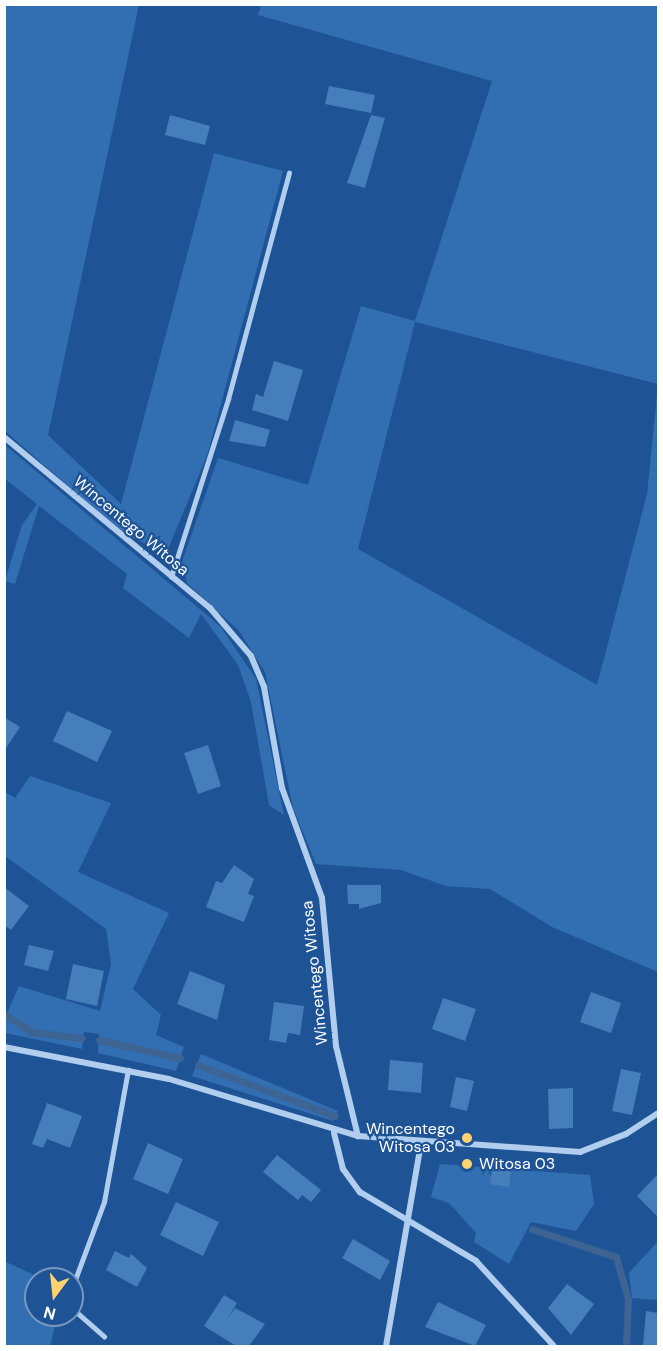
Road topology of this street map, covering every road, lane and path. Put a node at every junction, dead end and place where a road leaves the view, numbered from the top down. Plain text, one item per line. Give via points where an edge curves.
1 (289, 173) dead end
2 (4, 437) edge
3 (171, 577) junction
4 (4, 1047) edge
5 (128, 1070) junction
6 (658, 1113) edge
7 (334, 1133) junction
8 (358, 1136) junction
9 (421, 1143) junction
10 (407, 1222) junction
11 (80, 1267) edge
12 (84, 1318) edge
13 (104, 1336) dead end
14 (387, 1347) edge
15 (554, 1347) edge

1 - 3 lane via 228,399
2 - 3 street, Wincentego Witosa
3 - 8 street, Wincentego Witosa via 228,626 262,680 282,788 322,898 336,1046
4 - 5 street
5 - 7 street
5 - 11 lane via 104,1202
6 - 9 street via 626,1134 580,1152
7 - 8 street
7 - 10 street via 338,1158 360,1192
8 - 9 street
9 - 10 street
10 - 14 street
10 - 15 street via 476,1262
12 - 13 lane

